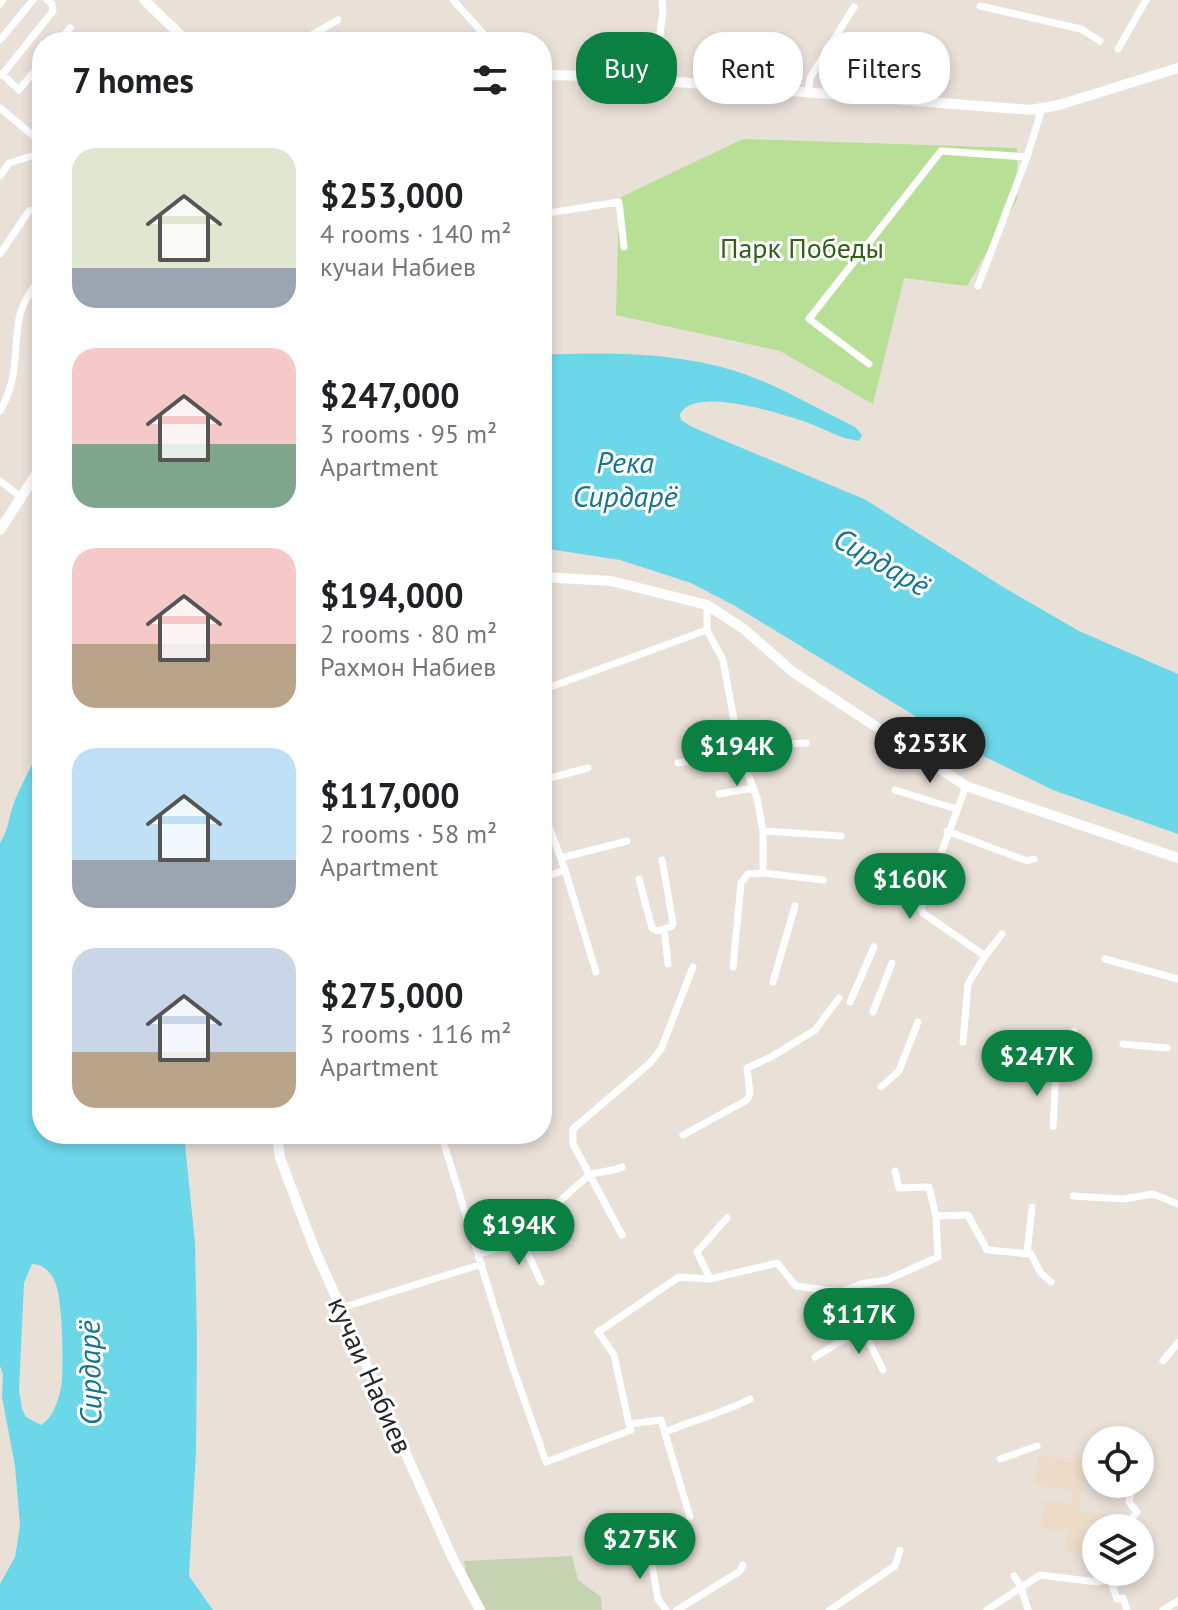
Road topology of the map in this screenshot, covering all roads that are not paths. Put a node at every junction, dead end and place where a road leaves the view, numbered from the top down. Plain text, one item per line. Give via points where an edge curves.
1 (33, 0) edge
2 (47, 0) edge
3 (144, 0) edge
4 (453, 0) edge
5 (662, 0) edge
6 (1146, 0) edge
7 (980, 6) dead end
8 (854, 7) dead end
9 (338, 20) dead end
10 (70, 28) dead end
11 (35, 32) edge
12 (67, 32) edge
13 (178, 32) edge
14 (317, 32) edge
15 (482, 32) edge
16 (660, 32) edge
17 (32, 36) edge
18 (0, 40) edge
19 (1100, 41) dead end
20 (1118, 49) dead end
21 (1178, 68) edge
22 (1, 73) edge
23 (32, 74) edge
24 (552, 75) edge
25 (576, 76) edge
26 (677, 83) edge
27 (808, 92) junction
28 (0, 108) edge
29 (1042, 108) junction
30 (32, 135) edge
31 (32, 156) edge
32 (1027, 157) junction
33 (0, 176) edge
34 (32, 210) edge
35 (552, 212) edge
36 (624, 247) dead end
37 (0, 254) edge
38 (978, 286) dead end
39 (32, 290) edge
40 (869, 364) dead end
41 (0, 411) edge
42 (32, 480) edge
43 (0, 481) edge
44 (21, 497) junction
45 (0, 530) edge
46 (552, 578) edge
47 (707, 605) junction
48 (707, 630) junction
49 (552, 686) edge
50 (806, 743) dead end
51 (740, 749) junction
52 (678, 763) dead end
53 (588, 768) dead end
54 (552, 777) edge
55 (966, 786) junction
56 (753, 788) junction
57 (895, 790) dead end
58 (719, 794) dead end
59 (956, 809) junction
60 (763, 831) junction
61 (947, 831) junction
62 (552, 834) edge
63 (841, 836) dead end
64 (627, 841) dead end
65 (561, 858) junction
66 (1178, 858) edge
67 (1034, 859) dead end
68 (662, 860) dead end
69 (565, 870) junction
70 (763, 873) junction
71 (552, 875) edge
72 (639, 879) dead end
73 (823, 880) dead end
74 (795, 906) dead end
75 (664, 929) junction
76 (1002, 934) dead end
77 (874, 947) dead end
78 (985, 956) junction
79 (1105, 959) dead end
80 (892, 963) dead end
81 (668, 964) dead end
82 (693, 967) dead end
83 (733, 967) dead end
84 (596, 972) dead end
85 (1178, 979) edge
86 (773, 982) dead end
87 (839, 998) dead end
88 (850, 1002) dead end
89 (873, 1012) dead end
90 (918, 1022) dead end
91 (1074, 1031) dead end
92 (963, 1042) dead end
93 (1123, 1044) dead end
94 (1167, 1048) dead end
95 (881, 1087) dead end
96 (1053, 1126) dead end
97 (683, 1135) dead end
98 (278, 1144) edge
99 (444, 1144) edge
100 (622, 1167) dead end
101 (895, 1171) dead end
102 (588, 1176) junction
103 (1073, 1196) dead end
104 (1178, 1204) edge
105 (1032, 1207) dead end
106 (936, 1216) junction
107 (727, 1218) dead end
108 (622, 1235) dead end
109 (522, 1241) junction
110 (479, 1254) junction
111 (1027, 1254) junction
112 (482, 1264) junction
113 (710, 1279) junction
114 (541, 1282) dead end
115 (1051, 1282) dead end
116 (840, 1292) junction
117 (341, 1308) junction
118 (862, 1328) junction
119 (1178, 1343) edge
120 (815, 1357) dead end
121 (1163, 1361) dead end
122 (883, 1370) dead end
123 (750, 1399) dead end
124 (629, 1424) junction
125 (665, 1432) junction
126 (1037, 1446) dead end
127 (1000, 1459) dead end
128 (690, 1517) dead end
129 (647, 1538) dead end
130 (900, 1550) dead end
131 (743, 1565) dead end
132 (1014, 1576) dead end
133 (1082, 1580) edge
134 (1112, 1586) edge
135 (1021, 1587) junction
136 (1178, 1601) edge
137 (480, 1610) edge
138 (666, 1610) edge
139 (677, 1610) edge
140 (830, 1610) edge
141 (987, 1610) edge
142 (1028, 1610) edge
143 (1127, 1610) edge
144 (1163, 1610) edge

1 - 18 street
2 - 11 street via 53,11
3 - 13 main road
4 - 15 street
5 - 16 street
6 - 20 street
7 - 19 street via 1081,29
8 - 27 street via 810,78
9 - 14 street
10 - 12 street
17 - 22 street
21 - 29 main road
22 - 23 street via 19,90
24 - 25 main road
26 - 27 main road
27 - 29 main road
28 - 30 street
29 - 32 street
31 - 33 street via 9,163
32 - 38 street
32 - 40 street via 941,151 809,319
34 - 37 street
35 - 36 street via 619,202
39 - 41 street via 19,318 15,379
42 - 44 main road
43 - 44 street
44 - 45 main road
46 - 47 main road via 611,581
47 - 48 street
47 - 55 main road via 793,672
48 - 49 street
48 - 51 street via 723,660
50 - 51 street
51 - 52 street
51 - 56 street
53 - 54 street
55 - 59 street
55 - 66 main road
56 - 58 street
56 - 60 street
57 - 59 street
59 - 61 street
60 - 63 street
60 - 70 street
61 - 67 street via 1027,861
61 - 78 street via 921,908
62 - 65 street
64 - 65 street
65 - 69 street
68 - 75 street via 673,923
69 - 71 street
69 - 84 street
70 - 73 street
70 - 83 street via 748,874 741,883
72 - 75 street via 652,928
74 - 86 street
75 - 81 street
76 - 78 street
77 - 88 street
78 - 92 street via 968,984
79 - 85 street
80 - 89 street
82 - 102 street via 661,1049 577,1123 573,1144
87 - 97 street via 815,1030 747,1068 747,1100
90 - 95 street via 899,1071
91 - 96 street via 1060,1074
93 - 94 street
98 - 117 main road, кучаи Набиев
99 - 110 street
100 - 102 street
101 - 106 street via 899,1188 929,1187
102 - 108 street
102 - 109 street
103 - 104 street via 1123,1199 1153,1194
105 - 111 street
106 - 111 street via 968,1215 987,1250
106 - 116 street via 938,1257 887,1280
107 - 113 street via 697,1252
109 - 110 street
109 - 114 street
110 - 112 street
111 - 115 street
112 - 117 street
112 - 124 street via 546,1462 631,1430
113 - 116 street via 777,1263 796,1286
113 - 124 street via 679,1277 598,1332 614,1355
116 - 118 street
117 - 137 main road, кучаи Набиев
118 - 120 street
118 - 122 street
119 - 121 street
123 - 125 street
124 - 125 street via 661,1420
125 - 128 street
126 - 127 street
129 - 138 street via 658,1599
130 - 140 street via 895,1566
131 - 139 street
132 - 135 street
133 - 135 street via 1040,1575
134 - 143 street
135 - 141 street
135 - 142 street
136 - 144 street

